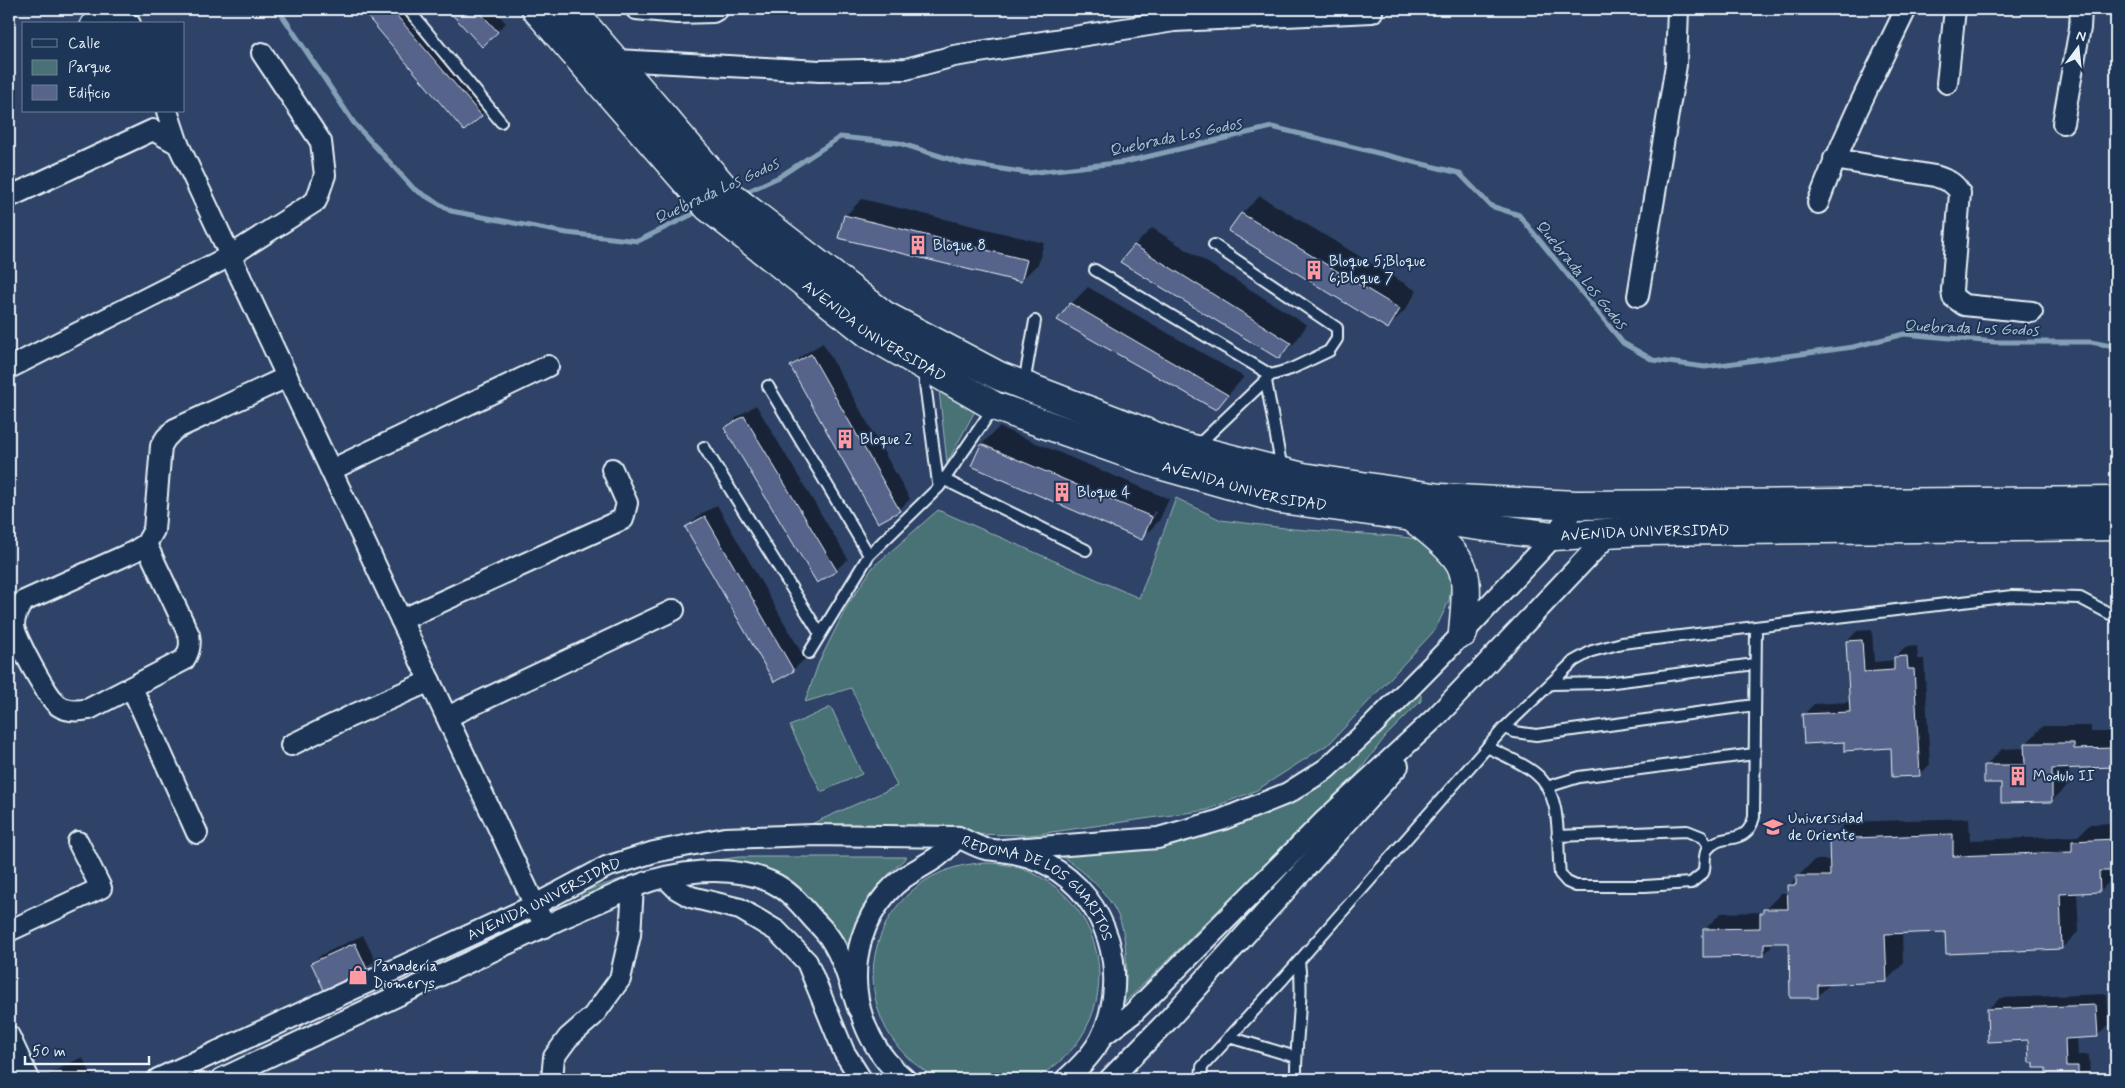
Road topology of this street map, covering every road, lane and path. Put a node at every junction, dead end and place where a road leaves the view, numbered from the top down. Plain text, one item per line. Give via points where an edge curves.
1 (408, 9) edge
2 (536, 9) edge
3 (571, 9) edge
4 (636, 9) edge
5 (718, 9) edge
6 (1372, 9) edge
7 (1678, 9) edge
8 (1906, 9) edge
9 (1955, 9) edge
10 (2081, 9) edge
11 (1230, 14) edge
12 (94, 22) edge
13 (107, 22) edge
14 (262, 53) dead end
15 (616, 60) junction
16 (1947, 83) dead end
17 (167, 112) edge
18 (501, 122) dead end
19 (2063, 123) dead end
20 (178, 144) junction
21 (1834, 160) junction
22 (9, 197) edge
23 (1818, 203) dead end
24 (1214, 245) dead end
25 (230, 256) junction
26 (1095, 270) dead end
27 (1638, 296) dead end
28 (2032, 312) dead end
29 (1035, 322) dead end
30 (922, 365) junction
31 (548, 366) dead end
32 (9, 368) edge
33 (287, 377) junction
34 (1268, 378) junction
35 (1023, 385) junction
36 (768, 386) dead end
37 (994, 406) junction
38 (704, 447) dead end
39 (1194, 449) junction
40 (612, 469) dead end
41 (331, 470) junction
42 (1282, 472) junction
43 (940, 481) junction
44 (2116, 501) edge
45 (1576, 505) junction
46 (1633, 505) junction
47 (1411, 517) junction
48 (2116, 526) edge
49 (1611, 533) junction
50 (1554, 536) junction
51 (146, 544) junction
52 (1086, 550) dead end
53 (869, 555) junction
54 (674, 610) dead end
55 (2116, 616) edge
56 (401, 620) junction
57 (1756, 628) junction
58 (1463, 633) junction
59 (820, 634) junction
60 (809, 653) dead end
61 (1756, 664) junction
62 (430, 681) junction
63 (1551, 684) junction
64 (132, 688) junction
65 (1755, 705) junction
66 (1437, 716) junction
67 (447, 717) junction
68 (1504, 728) junction
69 (291, 745) dead end
70 (1487, 747) junction
71 (1754, 754) junction
72 (1547, 787) junction
73 (197, 833) dead end
74 (1557, 836) junction
75 (958, 837) junction
76 (78, 842) dead end
77 (1709, 847) junction
78 (1002, 850) junction
79 (666, 878) junction
80 (632, 887) junction
81 (535, 905) junction
82 (545, 927) junction
83 (9, 931) edge
84 (1299, 960) junction
85 (858, 1008) junction
86 (9, 1036) edge
87 (1229, 1038) junction
88 (1097, 1044) junction
89 (1296, 1057) junction
90 (229, 1078) edge
91 (1111, 1078) edge
92 (29, 1079) edge
93 (158, 1079) edge
94 (552, 1079) edge
95 (861, 1079) edge
96 (905, 1079) edge
97 (1066, 1079) edge
98 (1201, 1079) edge
99 (1296, 1079) edge

1 - 18 lane
2 - 30 street, AVENIDA UNIVERSIDAD via 708,207 869,334
3 - 15 street, AVENIDA UNIVERSIDAD
4 - 5 street via 677,13 713,12
6 - 11 street via 1372,12
7 - 27 street via 1676,65
8 - 21 street
9 - 16 street
10 - 19 street
11 - 15 street via 954,56 906,69 820,71
12 - 13 street
14 - 25 street via 321,142 325,176 316,201
15 - 35 street, AVENIDA UNIVERSIDAD via 732,198 884,315 999,376
17 - 20 street
20 - 22 street via 153,130
20 - 25 street
21 - 23 street
21 - 28 street via 1935,176 1956,185 1960,193 1953,297 1964,306
24 - 34 lane via 1337,328 1337,339 1329,351
25 - 32 street
25 - 33 street
26 - 34 lane
29 - 35 lane
30 - 37 street, AVENIDA UNIVERSIDAD
30 - 43 lane
31 - 41 street
33 - 41 street
33 - 51 street via 170,433 162,446 154,530
34 - 39 lane
34 - 42 lane
35 - 39 street, AVENIDA UNIVERSIDAD
36 - 53 lane
37 - 43 lane
37 - 47 street, AVENIDA UNIVERSIDAD via 1160,465 1280,499
38 - 59 lane
39 - 42 street, AVENIDA UNIVERSIDAD
40 - 56 street via 627,503 623,519
41 - 56 street
42 - 45 street, AVENIDA UNIVERSIDAD via 1440,498
43 - 52 lane
43 - 53 lane
44 - 46 street, AVENIDA UNIVERSIDAD
45 - 46 street, AVENIDA UNIVERSIDAD
45 - 50 street
46 - 49 street
47 - 50 street, AVENIDA UNIVERSIDAD
47 - 58 street via 1445,543 1463,570
48 - 49 street, AVENIDA UNIVERSIDAD
49 - 50 street, AVENIDA UNIVERSIDAD
49 - 66 street
50 - 58 street
51 - 64 street via 189,635 190,648 184,660
51 - 64 street via 24,601 15,618 17,636 57,705 72,710 89,709
53 - 59 lane
54 - 67 street
55 - 57 lane via 2080,598 2012,596
56 - 62 street
57 - 61 lane
57 - 63 lane via 1622,643 1592,651 1574,662
58 - 78 street via 1326,769 1288,793 1221,820 1158,838
59 - 60 lane
61 - 63 lane via 1606,683
61 - 65 lane
62 - 67 street
62 - 69 street
63 - 68 lane
64 - 73 street
65 - 68 lane via 1536,736
65 - 71 lane
66 - 88 street via 1325,820 1132,1014
66 - 91 street via 1389,779
67 - 81 street
68 - 70 lane
70 - 72 lane via 1534,772
70 - 84 lane
71 - 72 lane via 1578,777
71 - 77 lane via 1752,824 1742,836 1721,840
72 - 74 lane via 1555,807
74 - 77 lane via 1687,831 1702,837
74 - 77 lane via 1560,874 1576,886 1691,883 1703,873 1705,852
75 - 78 street, REDOMA DE LOS GUARITOS via 984,849
75 - 81 street, AVENIDA UNIVERSIDAD via 813,835 725,838 654,852 606,867
75 - 85 street, REDOMA DE LOS GUARITOS via 936,858 910,872 887,893 870,918 859,946 855,977
76 - 83 street via 101,888
78 - 88 street, REDOMA DE LOS GUARITOS via 1026,855 1048,865 1086,896 1099,916 1109,938 1115,986 1111,1010
79 - 80 street, AVENIDA UNIVERSIDAD
79 - 85 street, AVENIDA UNIVERSIDAD via 697,871 733,872 771,882 796,898 830,939
79 - 95 street via 690,896 740,909 777,932 807,962 844,1052
80 - 82 street, AVENIDA UNIVERSIDAD
80 - 94 street via 630,935 620,979 593,1016 568,1038 554,1057
81 - 82 street
81 - 93 street, AVENIDA UNIVERSIDAD
82 - 90 street, AVENIDA UNIVERSIDAD
84 - 87 lane
84 - 89 lane via 1301,984
85 - 96 street, REDOMA DE LOS GUARITOS via 875,1046
86 - 92 street
87 - 89 lane
87 - 98 lane via 1202,1067
88 - 91 street
88 - 97 street, REDOMA DE LOS GUARITOS
89 - 99 lane

